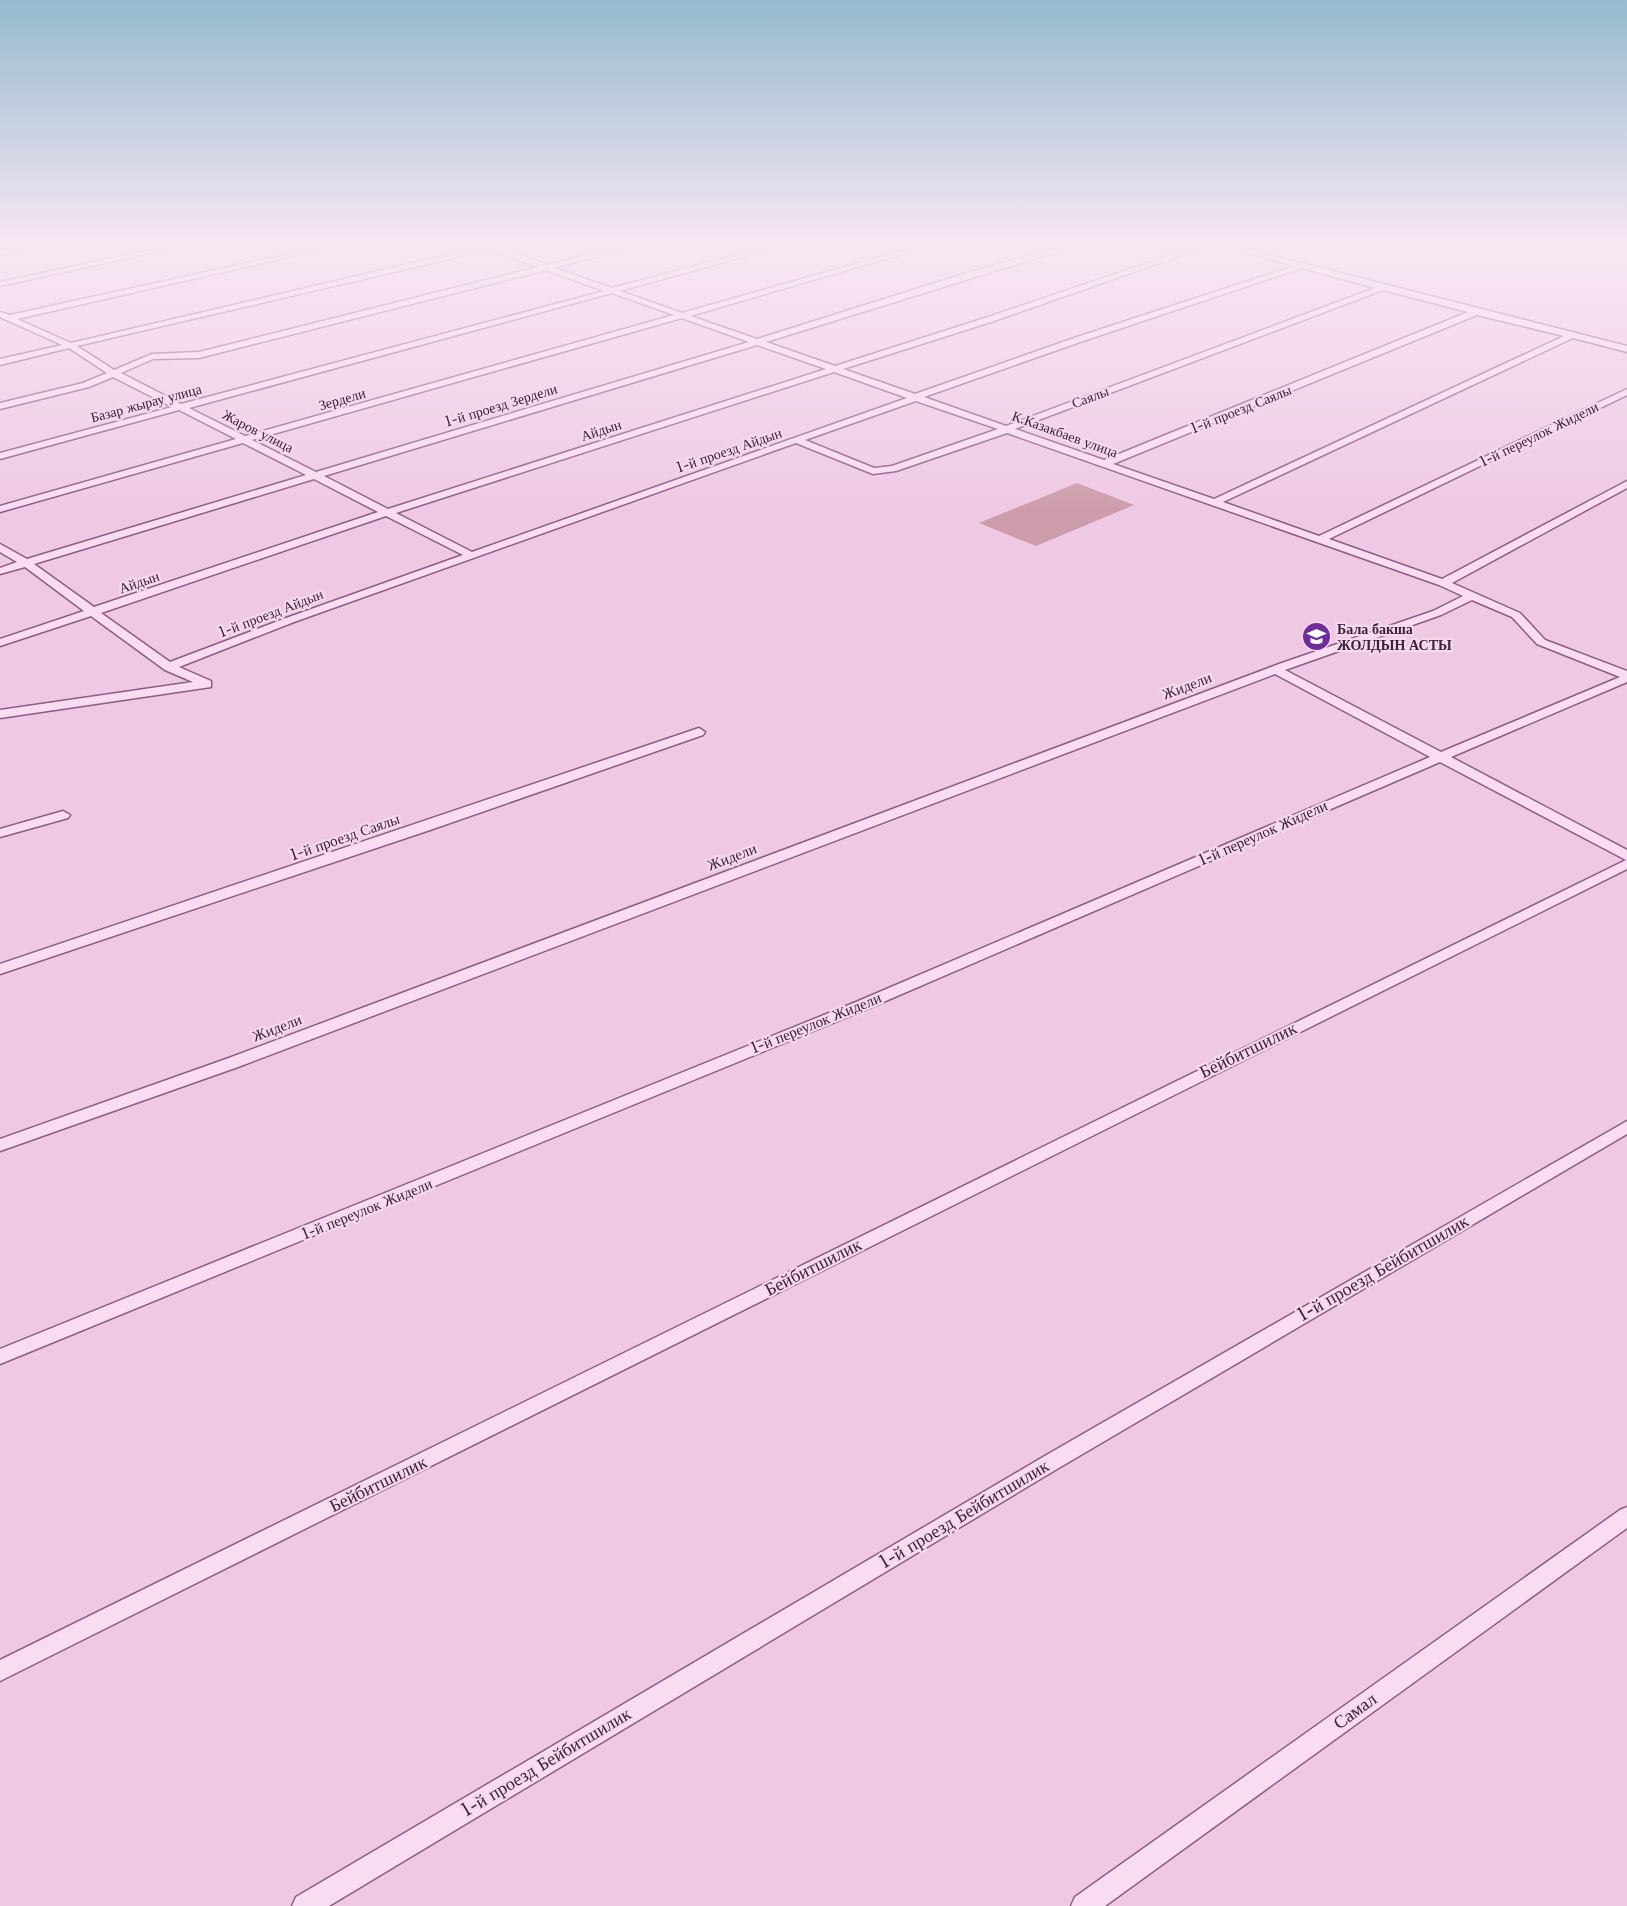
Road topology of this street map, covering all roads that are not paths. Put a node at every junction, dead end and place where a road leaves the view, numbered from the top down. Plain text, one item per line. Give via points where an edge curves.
1 (41, 333) edge
2 (120, 333) edge
3 (286, 333) edge
4 (455, 333) edge
5 (622, 333) edge
6 (737, 333) edge
7 (785, 333) edge
8 (947, 333) edge
9 (1098, 333) edge
10 (1262, 333) edge
11 (1425, 333) edge
12 (1559, 333) edge
13 (1571, 336) junction
14 (760, 341) junction
15 (69, 345) junction
16 (1627, 349) edge
17 (0, 362) edge
18 (834, 369) junction
19 (115, 374) junction
20 (1627, 392) edge
21 (918, 398) junction
22 (0, 406) edge
23 (183, 407) junction
24 (1008, 429) junction
25 (245, 440) junction
26 (797, 440) junction
27 (0, 456) edge
28 (1107, 464) junction
29 (314, 475) junction
30 (1627, 484) edge
31 (1216, 502) junction
32 (0, 509) edge
33 (385, 513) junction
34 (1321, 539) junction
35 (0, 547) edge
36 (471, 555) junction
37 (26, 563) junction
38 (0, 571) edge
39 (1443, 583) junction
40 (1473, 595) junction
41 (93, 612) junction
42 (0, 643) edge
43 (169, 667) junction
44 (1276, 670) junction
45 (1627, 676) edge
46 (0, 714) edge
47 (699, 732) dead end
48 (1439, 756) junction
49 (63, 814) dead end
50 (0, 833) edge
51 (1627, 856) edge
52 (1627, 864) edge
53 (0, 969) edge
54 (1627, 1128) edge
55 (0, 1145) edge
56 (0, 1357) edge
57 (1627, 1516) edge
58 (0, 1671) edge
59 (305, 1906) edge
60 (1084, 1906) edge

1 - 15 street, Жаров улица
2 - 15 street
3 - 19 street via 199,355 152,357
4 - 23 street, Базар жырау улица
5 - 25 street, Зердели
6 - 14 street, К.Казакбаев улица
7 - 14 street, 1-й проезд Зердели
8 - 18 street, Айдын
9 - 21 street, 1-й проезд Айдын
10 - 24 street, Саялы
11 - 28 street, 1-й проезд Саялы
12 - 13 street
13 - 16 street
13 - 31 street
14 - 18 street, К.Казакбаев улица
14 - 29 street, 1-й проезд Зердели
15 - 17 street
15 - 19 street, Жаров улица
18 - 21 street, К.Казакбаев улица
18 - 33 street, Айдын
19 - 22 street
19 - 23 street, Жаров улица
20 - 34 street, 1-й переулок Жидели
21 - 24 street, К.Казакбаев улица
21 - 26 street, 1-й проезд Айдын
23 - 25 street, Жаров улица
23 - 27 street, Базар жырау улица
24 - 26 street, Саялы via 883,471 873,471
24 - 28 street, К.Казакбаев улица
25 - 29 street, Жаров улица
25 - 32 street, Зердели
26 - 36 street, 1-й проезд Айдын
28 - 31 street, К.Казакбаев улица
29 - 33 street, Жаров улица
29 - 37 street, 1-й проезд Зердели
30 - 39 street
31 - 34 street, К.Казакбаев улица
33 - 36 street, Жаров улица
33 - 41 street, Айдын
34 - 39 street, К.Казакбаев улица
35 - 37 street
36 - 43 street, 1-й проезд Айдын
37 - 38 street, 1-й проезд Зердели
37 - 41 street
39 - 40 street, К.Казакбаев улица
40 - 44 street, Жидели via 1437,613
40 - 45 street, К.Казакбаев улица via 1516,615 1541,642
41 - 42 street, Айдын
41 - 43 street
43 - 46 street via 207,684
44 - 48 street
44 - 55 street, Жидели via 232,1063
45 - 48 street, 1-й переулок Жидели
47 - 53 street, 1-й проезд Саялы
48 - 51 street
48 - 56 street, 1-й переулок Жидели via 987,953
49 - 50 street
52 - 58 street, Бейбитшилик
54 - 59 street, 1-й проезд Бейбитшилик via 1040,1469
57 - 60 street, Самал

